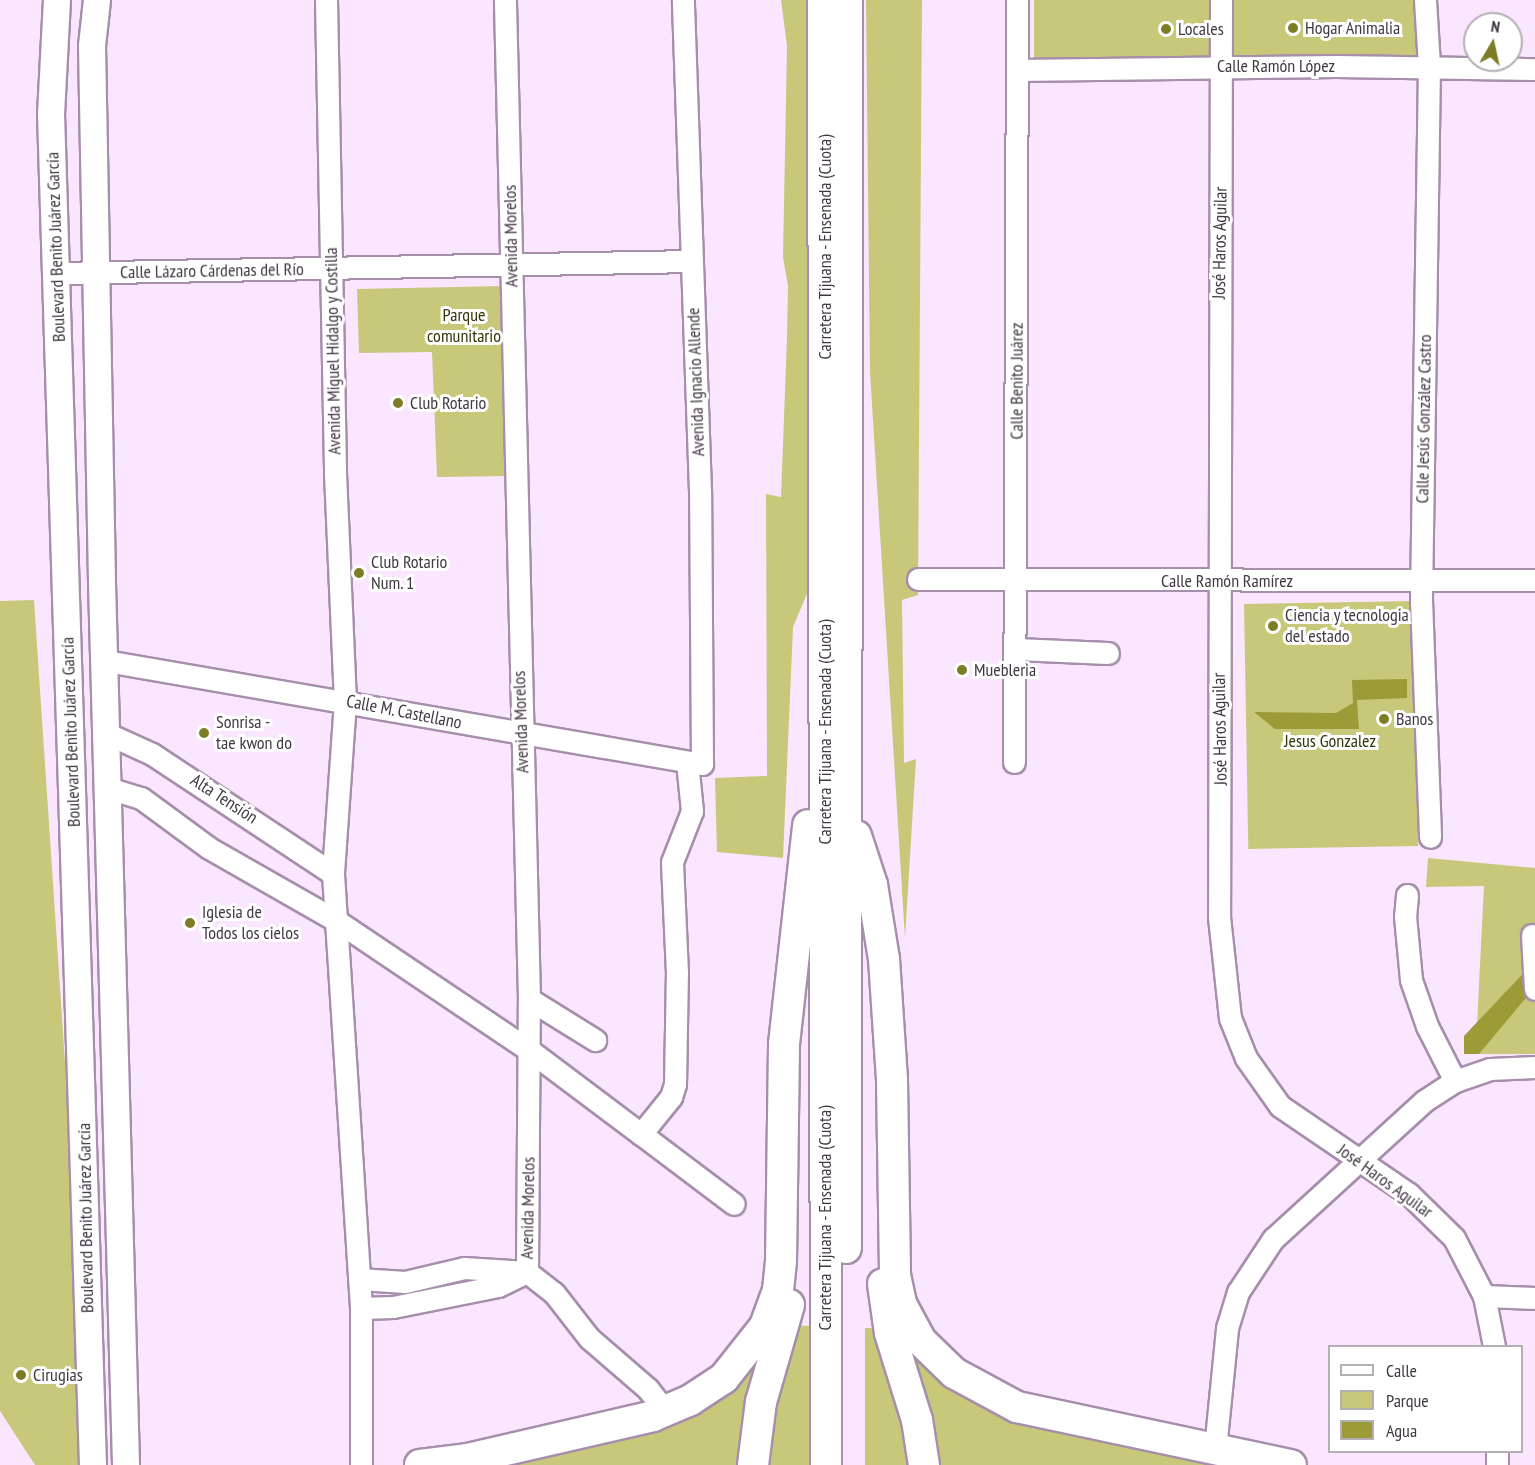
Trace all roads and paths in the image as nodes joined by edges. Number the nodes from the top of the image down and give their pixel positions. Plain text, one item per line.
1 (57, 0) edge
2 (97, 0) edge
3 (326, 0) edge
4 (505, 0) edge
5 (683, 0) edge
6 (823, 0) edge
7 (847, 0) edge
8 (1017, 0) edge
9 (1221, 0) edge
10 (1425, 0) edge
11 (1222, 66) junction
12 (1429, 66) junction
13 (1535, 69) edge
14 (1017, 70) junction
15 (692, 261) junction
16 (511, 265) junction
17 (332, 268) junction
18 (56, 273) junction
19 (98, 273) junction
20 (918, 579) dead end
21 (1017, 579) junction
22 (1421, 580) junction
23 (1535, 580) edge
24 (1220, 581) junction
25 (1016, 649) junction
26 (1108, 653) dead end
27 (106, 661) junction
28 (345, 701) junction
29 (108, 734) junction
30 (521, 734) junction
31 (823, 761) junction
32 (1014, 762) dead end
33 (695, 763) junction
34 (108, 788) junction
35 (847, 813) junction
36 (1430, 837) dead end
37 (333, 874) junction
38 (76, 893) junction
39 (1407, 895) dead end
40 (337, 921) junction
41 (880, 922) junction
42 (1532, 935) dead end
43 (112, 953) junction
44 (792, 969) junction
45 (1535, 989) edge
46 (529, 999) junction
47 (595, 1040) dead end
48 (529, 1050) junction
49 (1535, 1067) edge
50 (1455, 1081) junction
51 (641, 1134) junction
52 (1360, 1162) junction
53 (734, 1204) dead end
54 (527, 1272) junction
55 (359, 1279) junction
56 (1484, 1296) junction
57 (1535, 1298) edge
58 (361, 1308) junction
59 (1494, 1345) edge
60 (664, 1411) junction
61 (1215, 1449) junction
62 (93, 1465) edge
63 (126, 1465) edge
64 (361, 1465) edge
65 (420, 1465) edge
66 (753, 1465) edge
67 (826, 1465) edge
68 (846, 1465) edge
69 (924, 1465) edge
70 (1291, 1465) edge

1 - 18 main road, Boulevard Benito Juárez García
2 - 19 main road, Boulevard Benito Juárez García
3 - 17 street, Avenida Miguel Hidalgo y Costilla
4 - 16 street, Avenida Morelos
5 - 15 street, Avenida Ignacio Allende
6 - 31 highway, Carretera Tijuana - Ensenada (Cuota)
7 - 35 highway, Carretera Tijuana - Ensenada (Cuota)
8 - 14 street, Calle Benito Juárez
9 - 11 street, José Haros Aguilar
10 - 12 street, Calle Jesús González Castro
11 - 12 street, Calle Ramón López
11 - 14 street, Calle Ramón López
11 - 24 street, José Haros Aguilar
12 - 13 street, Calle Ramón López
12 - 22 street, Calle Jesús González Castro
14 - 21 street, Calle Benito Juárez
15 - 16 street, Calle Lázaro Cárdenas del Río
15 - 33 street, Avenida Ignacio Allende
16 - 17 street, Calle Lázaro Cárdenas del Río
16 - 30 street, Avenida Morelos
17 - 19 street, Calle Lázaro Cárdenas del Río
17 - 28 street, Avenida Miguel Hidalgo y Costilla
18 - 19 street, Calle Lázaro Cárdenas del Río
18 - 38 main road, Boulevard Benito Juárez García
19 - 27 main road, Boulevard Benito Juárez García
20 - 21 street, Calle Ramón Ramírez
21 - 24 street, Calle Ramón Ramírez
21 - 25 street, Calle Benito Juárez
22 - 23 street, Calle Ramón Ramírez
22 - 24 street, Calle Ramón Ramírez
22 - 36 street, Calle Jesús González Castro
24 - 52 street, José Haros Aguilar
25 - 26 street
25 - 32 street, Calle Benito Juárez
27 - 28 street, Calle M. Castellano
27 - 29 main road, Boulevard Benito Juárez García
28 - 30 street, Calle M. Castellano
28 - 37 street, Avenida Miguel Hidalgo y Costilla
29 - 34 main road, Boulevard Benito Juárez García
29 - 37 street, Alta Tensión
30 - 33 street, Calle M. Castellano
30 - 46 street, Avenida Morelos
31 - 44 highway
31 - 67 highway, Carretera Tijuana - Ensenada (Cuota)
33 - 51 street, Avenida Ignacio Allende
34 - 40 street
34 - 43 main road, Boulevard Benito Juárez García
35 - 41 highway
35 - 68 highway, Carretera Tijuana - Ensenada (Cuota)
37 - 40 street, Avenida Miguel Hidalgo y Costilla
38 - 43 main road
38 - 62 main road, Boulevard Benito Juárez García
39 - 50 street
40 - 48 street
40 - 55 street, Avenida Miguel Hidalgo y Costilla
41 - 61 highway
41 - 69 highway
42 - 45 street
43 - 63 main road, Boulevard Benito Juárez García
44 - 60 highway
44 - 66 highway
46 - 47 street
46 - 48 street, Avenida Morelos
48 - 51 street
48 - 54 street, Avenida Morelos
49 - 50 street
50 - 52 street
51 - 53 street
52 - 56 street, José Haros Aguilar
52 - 61 street
54 - 55 street
54 - 58 street, Avenida Morelos
54 - 60 street
55 - 58 street, Avenida Miguel Hidalgo y Costilla
56 - 57 street
56 - 59 street, José Haros Aguilar
58 - 64 street, Avenida Miguel Hidalgo y Costilla
60 - 65 highway
61 - 70 highway

